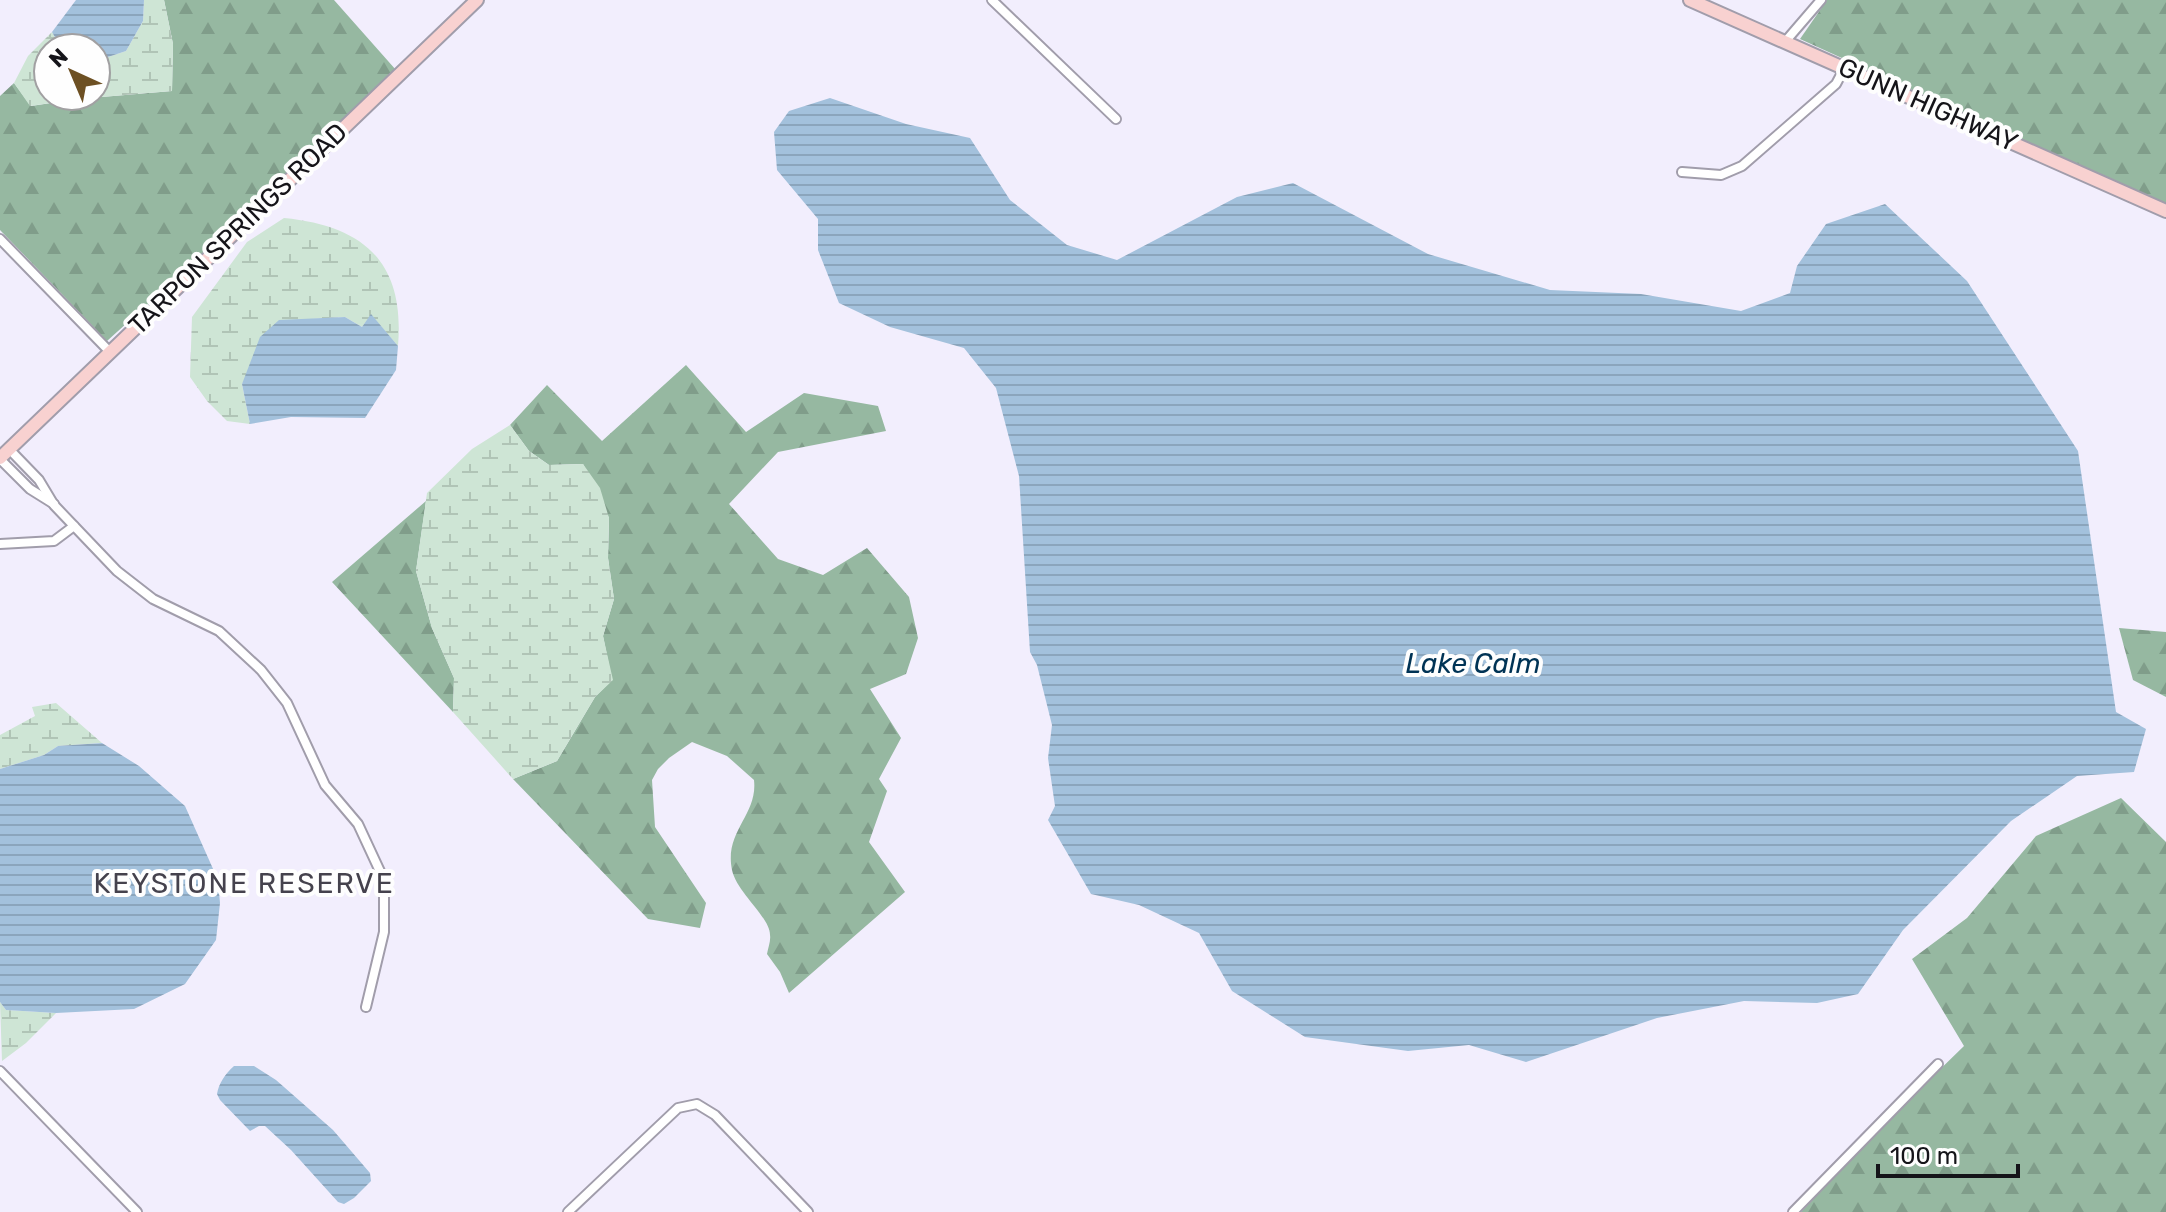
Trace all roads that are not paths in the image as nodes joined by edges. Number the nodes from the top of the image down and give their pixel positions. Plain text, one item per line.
1 (477, 0) edge
2 (992, 0) edge
3 (1690, 0) edge
4 (1821, 0) edge
5 (1784, 43) junction
6 (1845, 67) junction
7 (1116, 119) dead end
8 (1682, 172) dead end
9 (2166, 211) edge
10 (0, 239) edge
11 (110, 352) junction
12 (3, 455) edge
13 (39, 480) junction
14 (30, 489) junction
15 (54, 505) junction
16 (74, 526) junction
17 (0, 544) edge
18 (366, 1007) dead end
19 (1938, 1064) dead end
20 (0, 1071) edge
21 (137, 1212) edge
22 (568, 1212) edge
23 (808, 1212) edge
24 (1793, 1212) edge

1 - 11 main road, TARPON SPRINGS ROAD
2 - 7 street
3 - 5 main road, GUNN HIGHWAY
4 - 5 street
5 - 6 main road, GUNN HIGHWAY
6 - 8 street
6 - 9 main road, GUNN HIGHWAY
10 - 11 street
11 - 12 main road, TARPON SPRINGS ROAD
12 - 13 street
12 - 14 street
13 - 14 street
13 - 15 street
14 - 15 street
15 - 16 street
16 - 17 street
16 - 18 street
19 - 24 street
20 - 21 street
22 - 23 street

